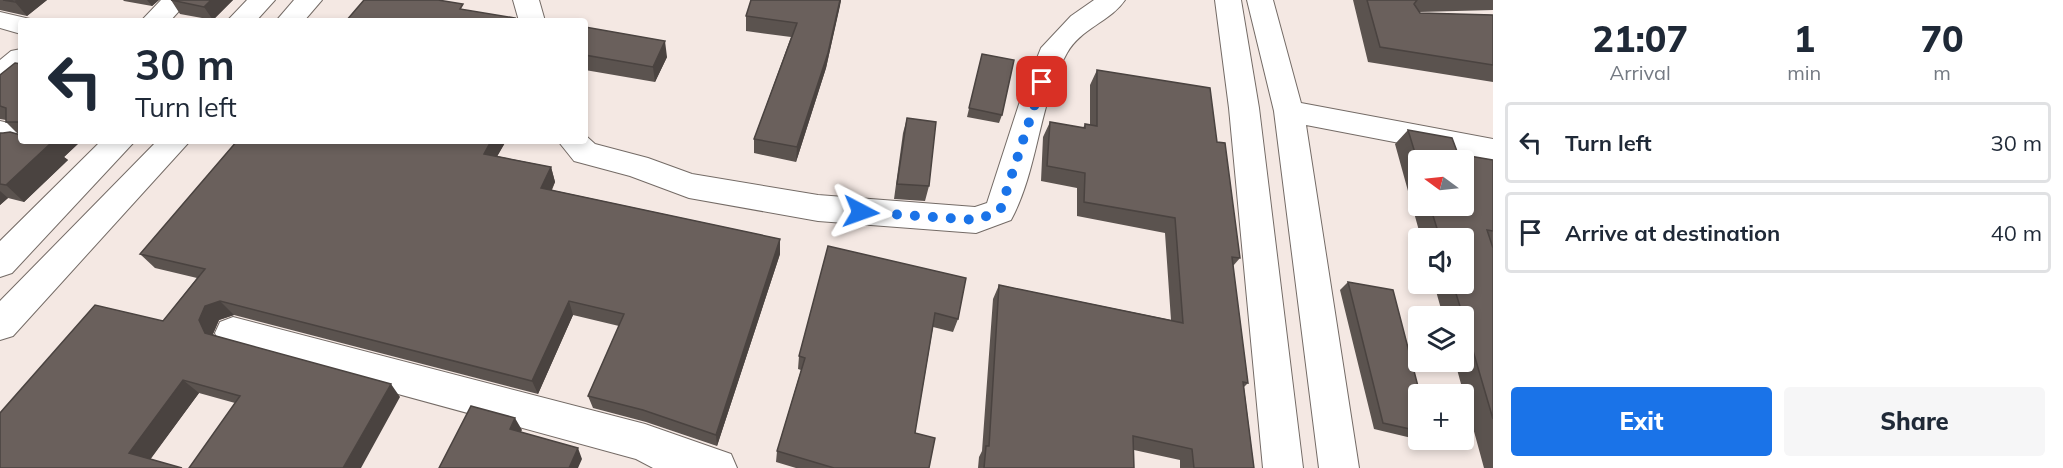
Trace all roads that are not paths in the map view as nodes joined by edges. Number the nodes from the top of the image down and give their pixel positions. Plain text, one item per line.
1 (176, 0) edge
2 (262, 0) edge
3 (309, 0) edge
4 (526, 0) edge
5 (1112, 0) edge
6 (1228, 0) edge
7 (1260, 0) edge
8 (157, 18) edge
9 (243, 18) edge
10 (292, 18) edge
11 (531, 18) edge
12 (0, 20) edge
13 (18, 24) edge
14 (18, 60) edge
15 (0, 75) edge
16 (1289, 111) junction
17 (0, 132) edge
18 (18, 136) edge
19 (117, 144) edge
20 (172, 144) edge
21 (576, 144) edge
22 (1493, 150) edge
23 (1, 261) edge
24 (0, 325) edge
25 (233, 333) dead end
26 (674, 461) edge
27 (717, 468) edge
28 (1283, 468) edge
29 (1339, 468) edge

1 - 8 street
2 - 9 street
3 - 10 street
4 - 11 street
5 - 21 street
6 - 28 street
7 - 16 street
12 - 13 street
14 - 15 street
16 - 22 street
16 - 29 street
17 - 18 street
19 - 23 street
20 - 24 street
25 - 26 street
26 - 27 street

